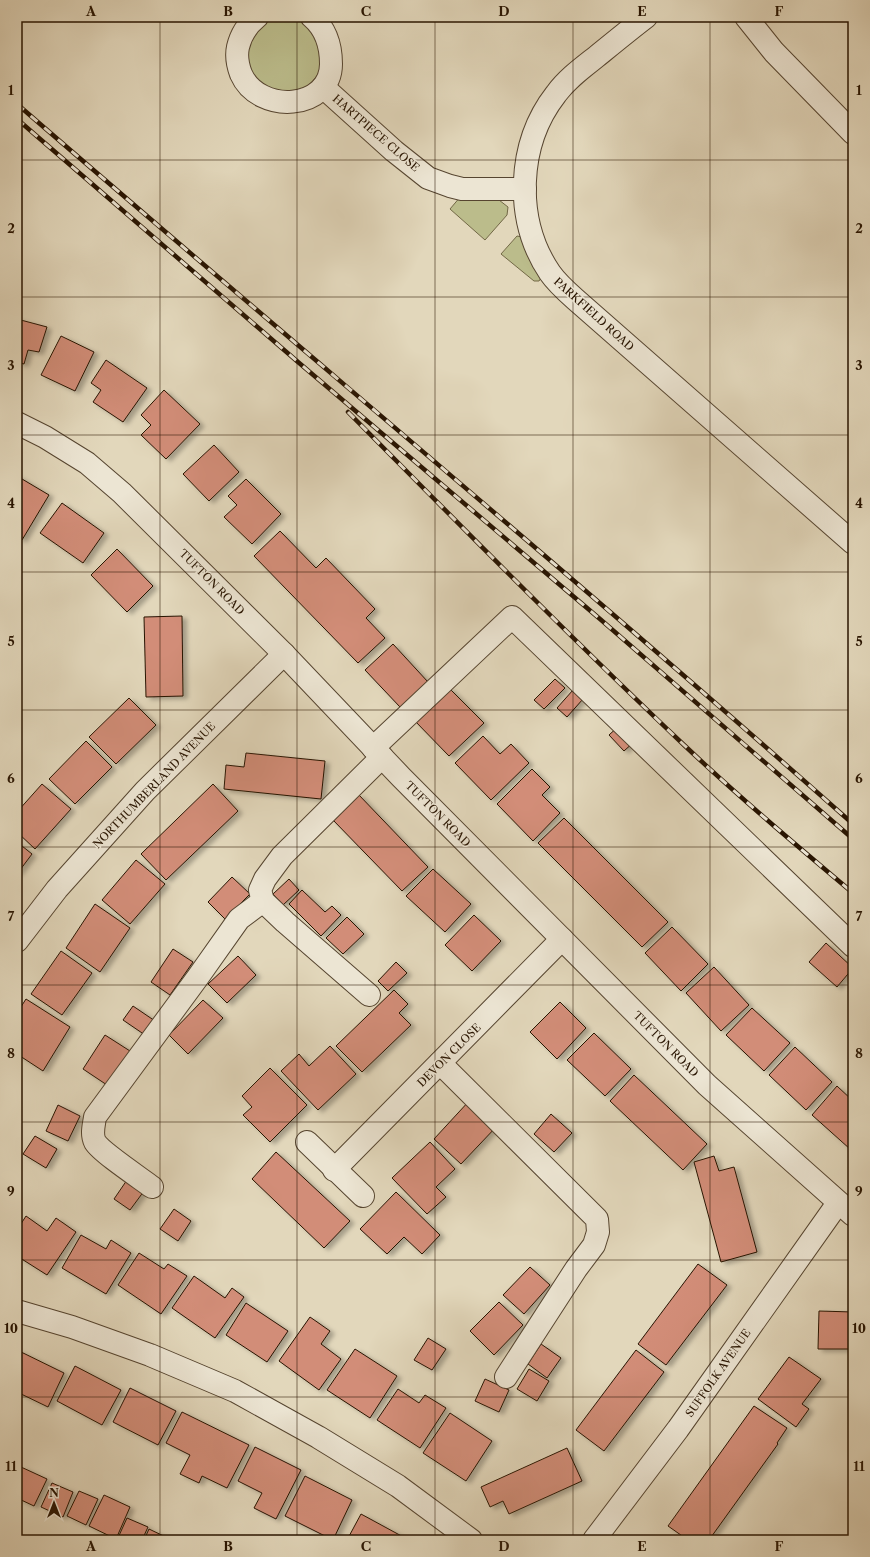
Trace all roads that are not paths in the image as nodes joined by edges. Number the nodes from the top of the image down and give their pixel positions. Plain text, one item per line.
1 (257, 17) edge
2 (312, 17) edge
3 (646, 17) edge
4 (746, 17) edge
5 (323, 87) junction
6 (853, 133) edge
7 (525, 189) junction
8 (17, 423) edge
9 (853, 543) edge
10 (284, 654) junction
11 (377, 753) junction
12 (263, 901) junction
13 (562, 939) junction
14 (17, 941) edge
15 (853, 946) edge
16 (369, 995) dead end
17 (440, 1064) junction
18 (306, 1142) dead end
19 (334, 1170) junction
20 (152, 1187) dead end
21 (363, 1196) dead end
22 (846, 1209) edge
23 (17, 1311) edge
24 (506, 1377) dead end
25 (471, 1540) edge
26 (594, 1540) edge

1 - 5 street, HARTPIECE CLOSE
2 - 5 street, HARTPIECE CLOSE
3 - 7 street, PARKFIELD ROAD
4 - 6 street
5 - 7 street, HARTPIECE CLOSE
7 - 9 street, PARKFIELD ROAD
8 - 10 street, TUFTON ROAD
10 - 11 street, TUFTON ROAD
10 - 14 street, NORTHUMBERLAND AVENUE
11 - 12 street
11 - 13 street, TUFTON ROAD
11 - 15 street
12 - 16 street
12 - 20 street
13 - 17 street, DEVON CLOSE
13 - 22 street, TUFTON ROAD
17 - 19 street, DEVON CLOSE
17 - 24 street
18 - 19 street
19 - 21 street
22 - 26 street, SUFFOLK AVENUE
23 - 25 street

